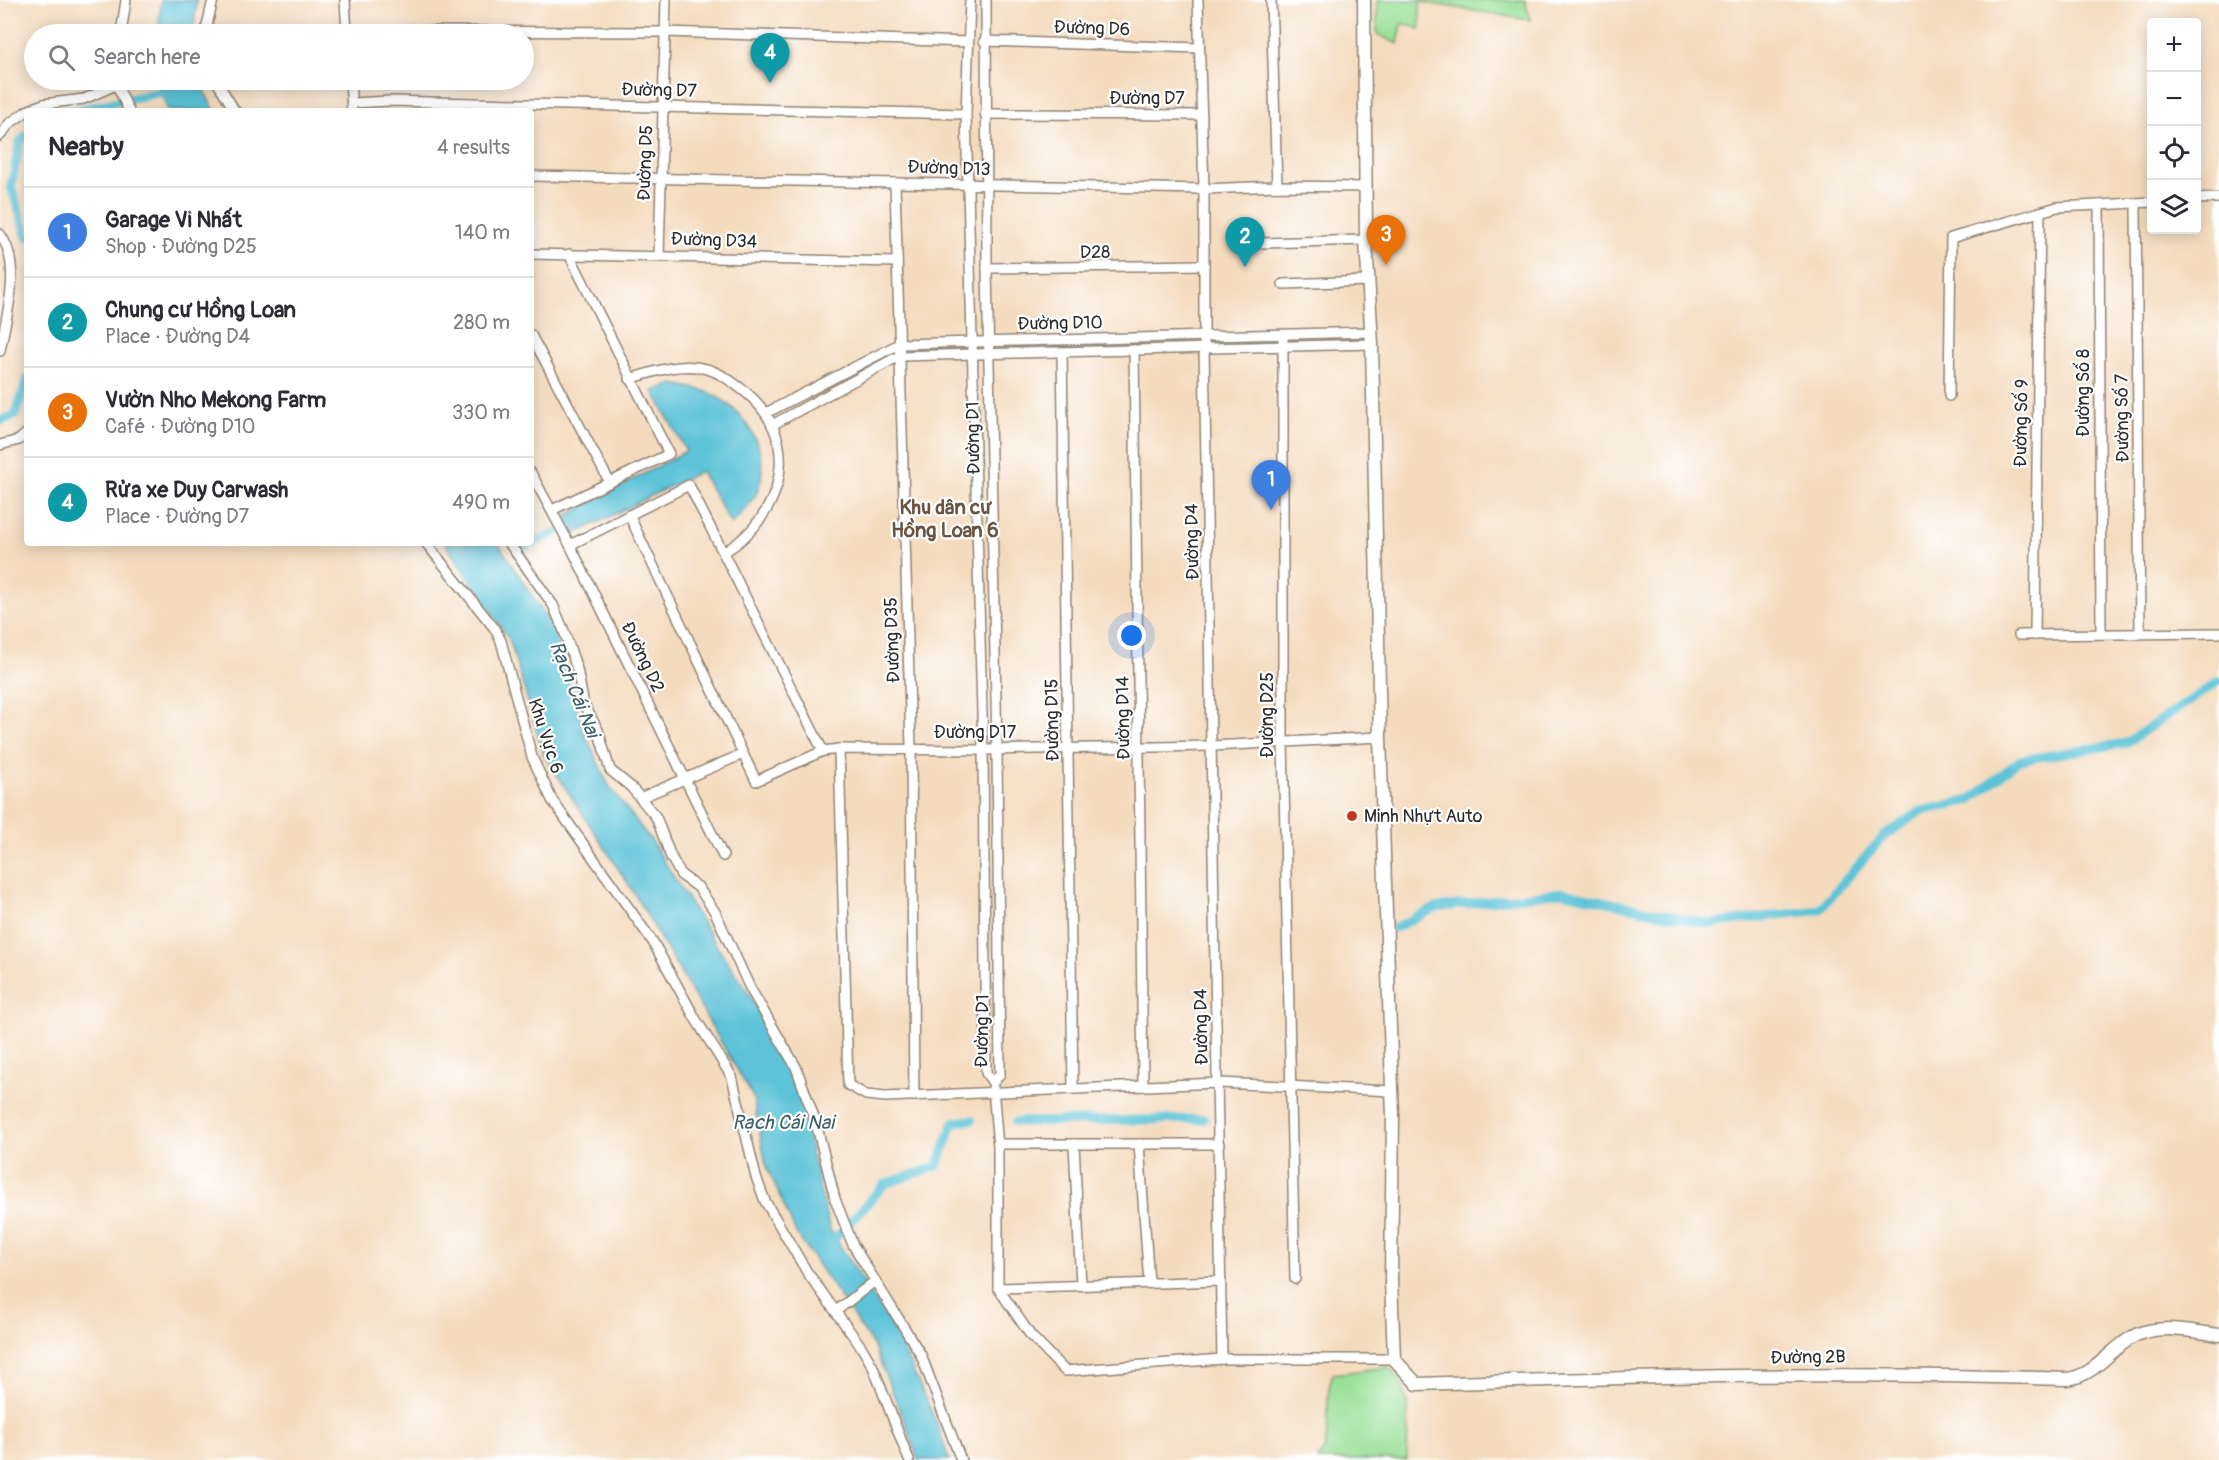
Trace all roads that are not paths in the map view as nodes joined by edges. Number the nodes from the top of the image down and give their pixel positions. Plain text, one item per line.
1 (126, 0) edge
2 (213, 0) edge
3 (345, 0) edge
4 (666, 0) edge
5 (970, 0) edge
6 (986, 0) edge
7 (1198, 0) edge
8 (1271, 0) edge
9 (1364, 0) edge
10 (122, 24) edge
11 (207, 24) edge
12 (346, 24) edge
13 (534, 32) edge
14 (666, 32) junction
15 (984, 41) junction
16 (968, 42) junction
17 (1199, 48) junction
18 (107, 90) edge
19 (119, 90) edge
20 (222, 90) edge
21 (351, 90) edge
22 (663, 106) junction
23 (352, 107) edge
24 (34, 108) edge
25 (128, 108) edge
26 (233, 108) edge
27 (24, 113) edge
28 (966, 114) junction
29 (985, 114) junction
30 (1202, 115) junction
31 (0, 136) edge
32 (534, 176) edge
33 (661, 179) junction
34 (895, 183) junction
35 (968, 184) junction
36 (986, 186) junction
37 (1277, 186) junction
38 (1366, 187) junction
39 (1204, 189) junction
40 (2219, 198) edge
41 (2201, 199) edge
42 (2147, 202) edge
43 (2136, 203) junction
44 (2099, 205) junction
45 (2040, 212) junction
46 (0, 234) edge
47 (1366, 240) junction
48 (1262, 243) dead end
49 (534, 254) edge
50 (569, 254) junction
51 (659, 255) junction
52 (897, 262) junction
53 (1204, 265) junction
54 (987, 268) junction
55 (1368, 281) junction
56 (1283, 284) dead end
57 (1283, 335) junction
58 (1372, 338) junction
59 (534, 341) edge
60 (988, 341) junction
61 (972, 342) junction
62 (1204, 342) junction
63 (899, 344) junction
64 (1283, 346) junction
65 (1134, 350) junction
66 (0, 351) edge
67 (1062, 352) junction
68 (972, 353) junction
69 (988, 353) junction
70 (899, 356) junction
71 (630, 379) junction
72 (1949, 396) dead end
73 (766, 413) junction
74 (772, 425) junction
75 (24, 437) edge
76 (0, 445) edge
77 (534, 478) edge
78 (609, 481) junction
79 (552, 510) junction
80 (629, 515) junction
81 (570, 545) junction
82 (428, 546) edge
83 (511, 546) edge
84 (723, 554) junction
85 (2219, 633) edge
86 (2101, 634) junction
87 (2140, 634) junction
88 (2019, 635) dead end
89 (2035, 635) junction
90 (1380, 737) junction
91 (1283, 741) junction
92 (1212, 746) junction
93 (1069, 747) junction
94 (1140, 747) junction
95 (911, 748) junction
96 (839, 749) junction
97 (997, 749) junction
98 (983, 750) junction
99 (823, 751) junction
100 (742, 754) junction
101 (684, 778) junction
102 (640, 798) junction
103 (723, 856) dead end
104 (1218, 1083) junction
105 (1292, 1084) junction
106 (1143, 1086) junction
107 (993, 1088) junction
108 (1073, 1088) junction
109 (1392, 1091) junction
110 (914, 1096) junction
111 (998, 1144) junction
112 (1074, 1144) junction
113 (1139, 1144) junction
114 (1219, 1144) junction
115 (1295, 1279) dead end
116 (1221, 1281) junction
117 (1149, 1283) junction
118 (872, 1284) junction
119 (1081, 1285) junction
120 (998, 1288) junction
121 (839, 1309) junction
122 (2219, 1335) edge
123 (1222, 1359) junction
124 (1394, 1359) junction
125 (909, 1460) edge
126 (961, 1460) edge

1 - 10 street
2 - 11 street
3 - 12 street
4 - 14 street, Đường D5
5 - 16 street, Đường D1
6 - 15 street, Đường D1
7 - 17 street, Đường D4
8 - 37 street
9 - 38 street
13 - 14 street
14 - 16 street
14 - 22 street, Đường D5
15 - 17 street, Đường D6
15 - 29 street, Đường D1
16 - 28 street, Đường D1
17 - 30 street, Đường D4
18 - 24 street
19 - 25 street
20 - 26 street
21 - 23 street
22 - 23 street, Đường D7
22 - 28 street, Đường D7
22 - 33 street, Đường D5
27 - 31 street
28 - 35 street, Đường D1
29 - 30 street, Đường D7
29 - 36 street, Đường D1
30 - 39 street, Đường D4
32 - 33 street, Đường D13
33 - 34 street, Đường D13
33 - 51 street, Đường D5
34 - 35 street, Đường D13
34 - 52 street, Đường D35
35 - 36 street, Đường D13
35 - 61 street, Đường D1
36 - 39 street, Đường D13
36 - 54 street, Đường D1
37 - 38 street, Đường D13
37 - 39 street, Đường D13
38 - 47 street
39 - 53 street, Đường D4
40 - 41 street
42 - 43 street
43 - 44 street
43 - 87 street, Đường Số 7
44 - 45 street
44 - 86 street, Đường Số 8
45 - 72 street
45 - 89 street, Đường Số 9
46 - 66 street
47 - 48 street
47 - 55 street
49 - 50 street, Đường D34
50 - 51 street, Đường D34
50 - 71 street
51 - 52 street, Đường D34
52 - 63 street, Đường D35
53 - 54 street, D28
53 - 62 street, Đường D4
54 - 60 street, Đường D1
55 - 56 street
55 - 58 street
57 - 58 street, Đường D10
57 - 62 street, Đường D10
57 - 64 street, Đường D25
58 - 64 street, Đường D10
58 - 90 street
59 - 78 street
60 - 61 street, Đường D10
60 - 62 street, Đường D10
60 - 69 street, Đường D1
61 - 63 street, Đường D10
61 - 68 street, Đường D1
62 - 64 street, Đường D10
62 - 65 street, Đường D10
62 - 92 street, Đường D4
63 - 70 street, Đường D35
63 - 73 street, Đường D10
64 - 91 street, Đường D25
65 - 67 street, Đường D10
65 - 94 street, Đường D14
67 - 69 street, Đường D10
67 - 93 street, Đường D15
68 - 69 street, Đường D10
68 - 70 street, Đường D10
68 - 98 street, Đường D1
69 - 97 street, Đường D1
70 - 74 street, Đường D10
70 - 95 street, Đường D35
71 - 73 street
71 - 78 street
73 - 74 street
74 - 84 street
75 - 76 street
77 - 79 street, Đường D2
78 - 79 street
79 - 81 street, Đường D2
80 - 81 street
80 - 84 street
80 - 100 street
81 - 101 street, Đường D2
82 - 121 street, Khu Vực 6
83 - 102 street
84 - 99 street
85 - 87 street
86 - 87 street
86 - 89 street
88 - 89 street
90 - 91 street, Đường D17
90 - 109 street
91 - 92 street, Đường D17
91 - 105 street, Đường D25
92 - 94 street, Đường D17
92 - 104 street, Đường D4
93 - 94 street, Đường D17
93 - 97 street, Đường D17
93 - 108 street, Đường D15
94 - 106 street, Đường D14
95 - 96 street, Đường D17
95 - 98 street, Đường D17
95 - 110 street, Đường D35
96 - 99 street, Đường D17
96 - 110 street
97 - 98 street, Đường D17
97 - 107 street, Đường D1
98 - 107 street, Đường D1
99 - 100 street, Đường D17
100 - 101 street
101 - 102 street
101 - 103 street, Đường D2
102 - 118 street
104 - 105 street
104 - 106 street
104 - 114 street, Đường D4
105 - 109 street
105 - 115 street, Đường D25
106 - 108 street
107 - 108 street
107 - 110 street
107 - 111 street
109 - 124 street
111 - 112 street
111 - 120 street
112 - 113 street
112 - 119 street
113 - 114 street
113 - 117 street
114 - 116 street, Đường D4
116 - 117 street
116 - 123 street, Đường D4
117 - 119 street
118 - 121 street
118 - 126 street
119 - 120 street
120 - 123 street
121 - 125 street, Khu Vực 6
122 - 124 street, Đường 2B
123 - 124 street

